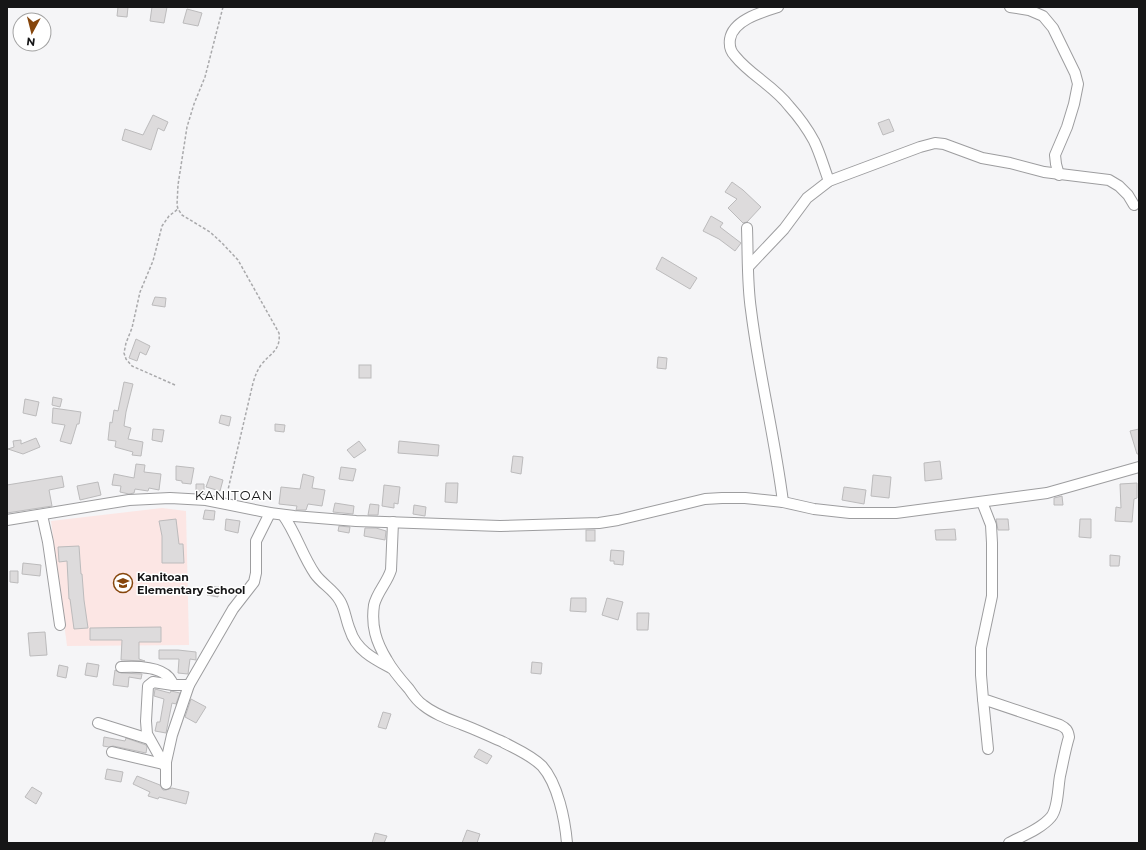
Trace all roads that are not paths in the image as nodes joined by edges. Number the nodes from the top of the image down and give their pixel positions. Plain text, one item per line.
1 (778, 7) edge
2 (1010, 7) edge
3 (1059, 175) junction
4 (829, 181) junction
5 (1134, 205) dead end
6 (747, 228) dead end
7 (748, 267) junction
8 (1139, 467) edge
9 (783, 502) junction
10 (982, 502) junction
11 (270, 513) junction
12 (42, 515) junction
13 (283, 515) junction
14 (7, 520) edge
15 (393, 522) junction
16 (60, 625) dead end
17 (121, 667) dead end
18 (391, 668) junction
19 (173, 685) junction
20 (189, 685) junction
21 (983, 699) junction
22 (98, 723) dead end
23 (149, 739) junction
24 (988, 749) dead end
25 (112, 752) dead end
26 (165, 766) junction
27 (166, 784) dead end
28 (568, 843) edge
29 (1009, 843) edge

1 - 4 street
2 - 3 street
3 - 4 street
3 - 5 street
4 - 7 street
6 - 7 street
7 - 9 street
8 - 10 street
9 - 10 street
9 - 15 street
10 - 21 street
11 - 12 street
11 - 13 street
11 - 20 street
12 - 14 street
12 - 16 street
13 - 15 street
13 - 18 street
15 - 18 street
17 - 19 street
18 - 28 street
19 - 20 street
19 - 23 street
20 - 26 street
21 - 24 street
21 - 29 street
22 - 23 street
23 - 26 street
25 - 26 street
26 - 27 street

